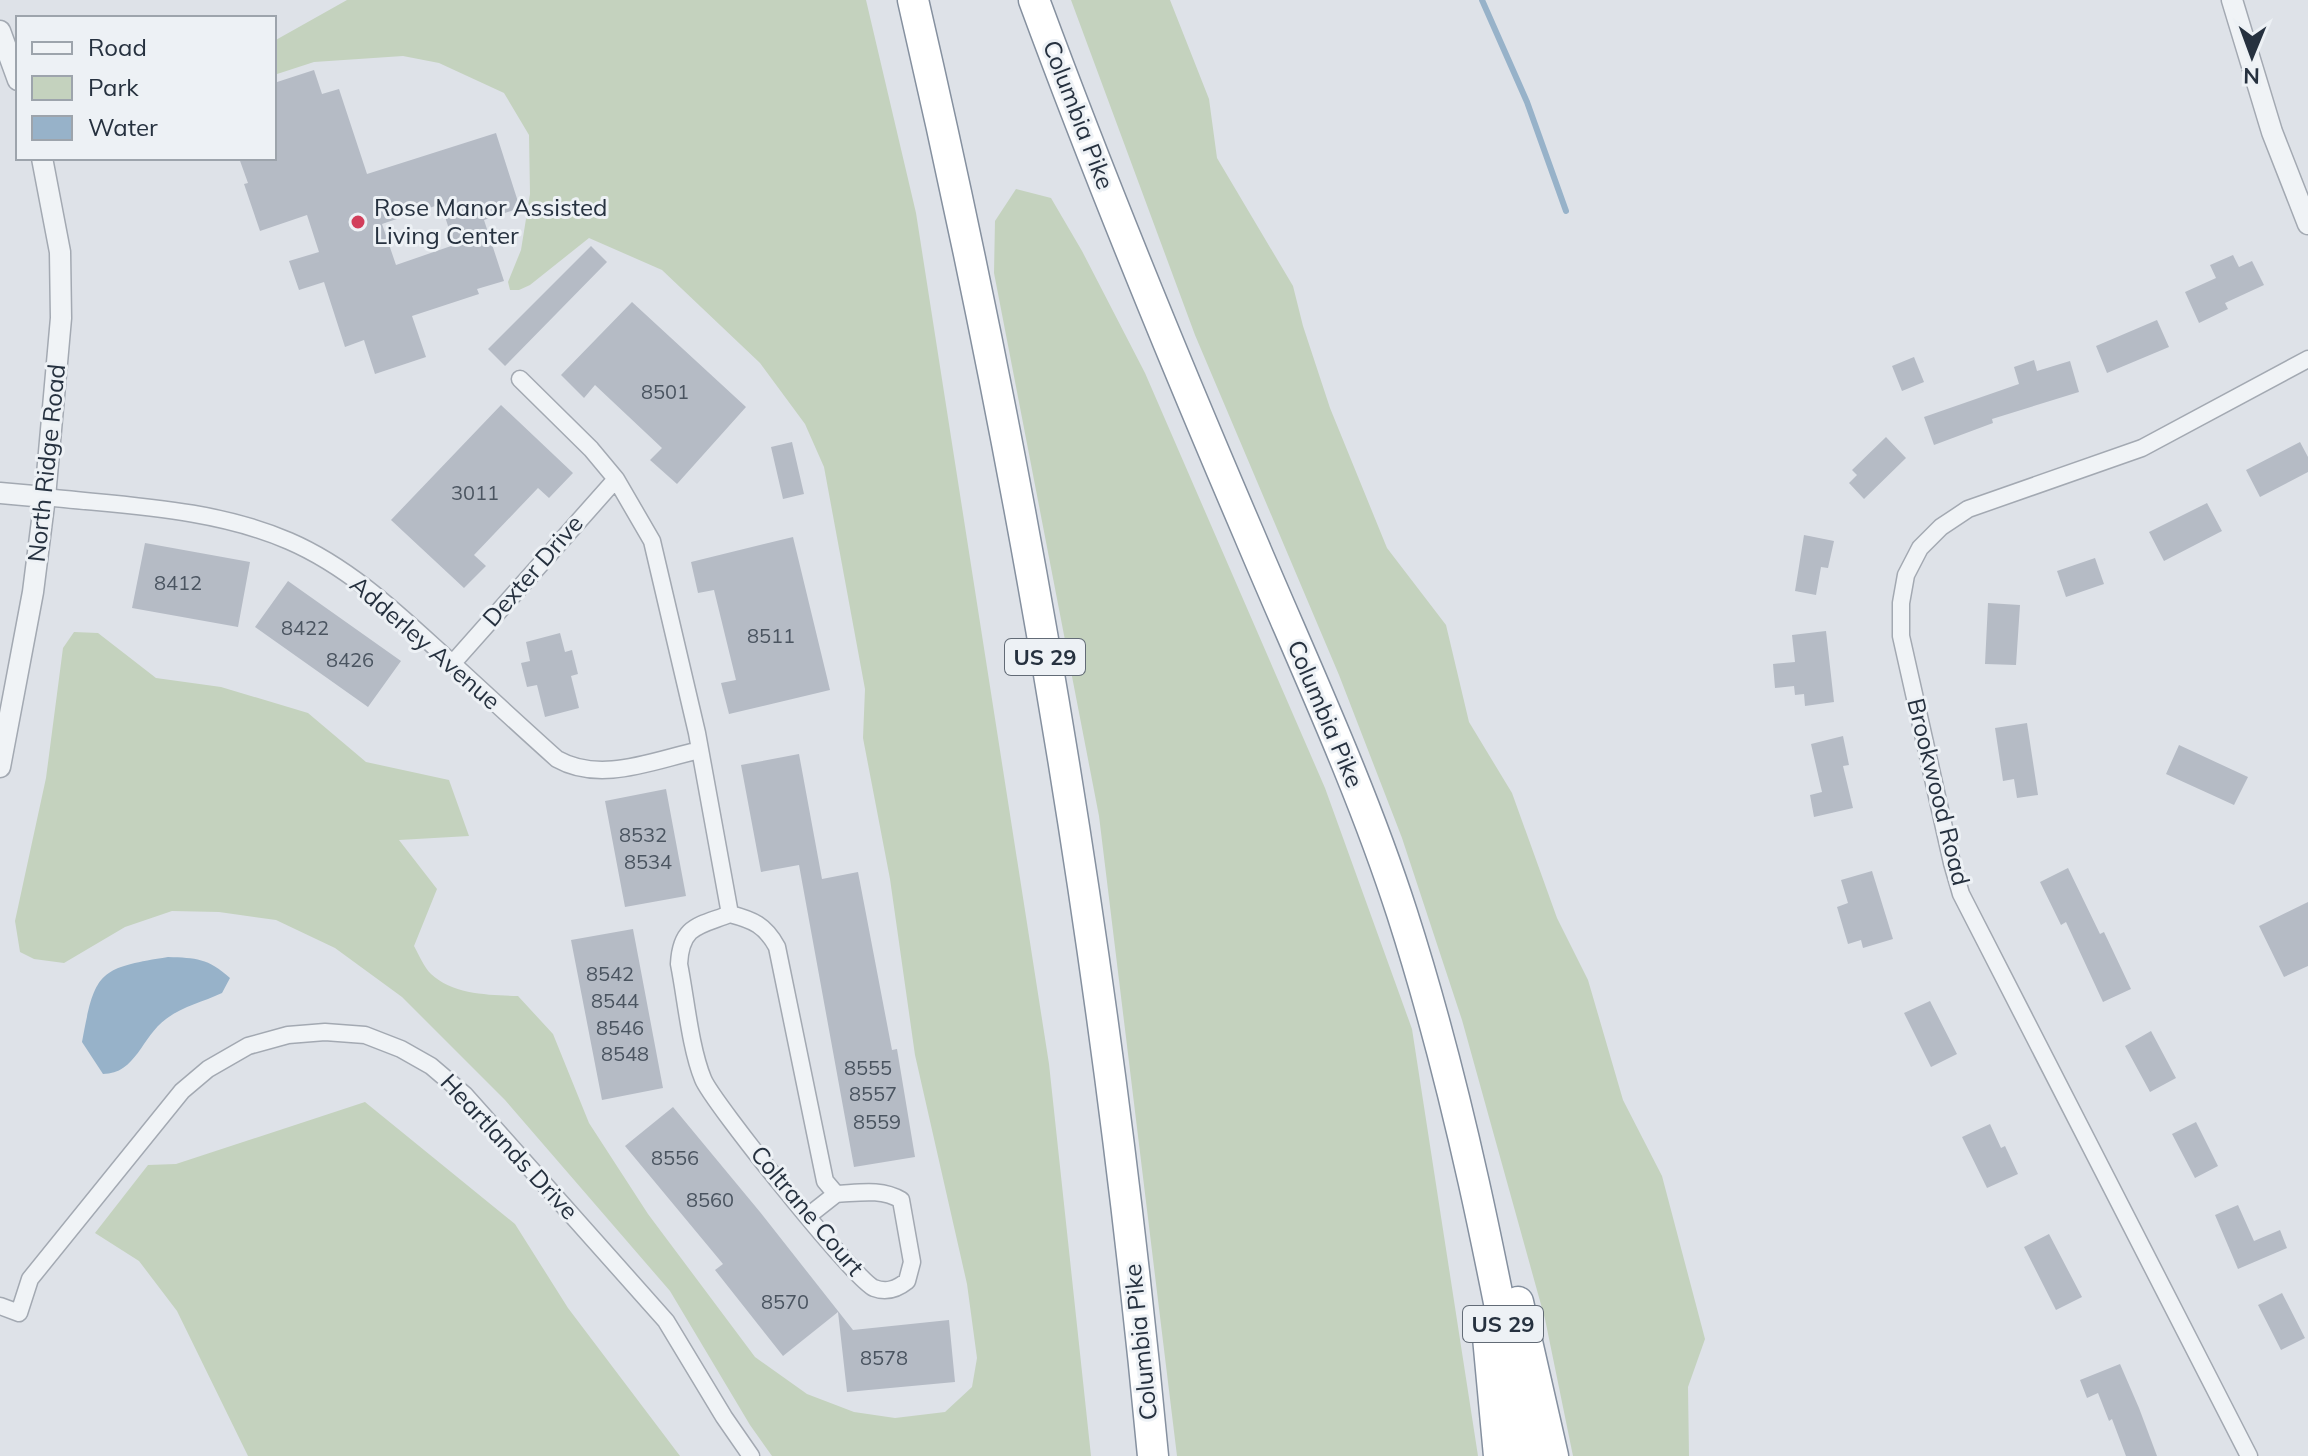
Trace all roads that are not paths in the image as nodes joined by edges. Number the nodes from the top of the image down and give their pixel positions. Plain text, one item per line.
1 (913, 0) edge
2 (1034, 0) edge
3 (2232, 0) edge
4 (0, 31) edge
5 (16, 75) edge
6 (42, 160) edge
7 (2308, 224) edge
8 (2308, 359) edge
9 (520, 379) dead end
10 (616, 479) junction
11 (0, 493) edge
12 (45, 497) junction
13 (452, 664) junction
14 (700, 750) junction
15 (0, 767) edge
16 (730, 914) junction
17 (1445, 1057) junction
18 (1476, 1191) junction
19 (836, 1194) junction
20 (808, 1216) junction
21 (0, 1306) edge
22 (751, 1456) edge
23 (1153, 1456) edge
24 (1499, 1456) edge
25 (1529, 1456) edge
26 (1553, 1456) edge
27 (2249, 1456) edge

1 - 23 highway, Columbia Pike / US 29
2 - 17 highway, Columbia Pike / US 29
3 - 7 street
4 - 5 street
6 - 12 street, North Ridge Road
8 - 27 street, Brookwood Road
9 - 10 street
10 - 13 street, Dexter Drive
10 - 14 street
11 - 12 street
12 - 13 street, Adderley Avenue
12 - 15 street, North Ridge Road
13 - 14 street, Adderley Avenue
14 - 16 street
16 - 19 street, Coltrane Court
16 - 20 street, Coltrane Court
17 - 18 highway, Columbia Pike / US 29
17 - 26 highway
18 - 24 highway
18 - 25 highway, Columbia Pike / US 29
19 - 20 street
19 - 20 street, Coltrane Court
21 - 22 street, Heartlands Drive

